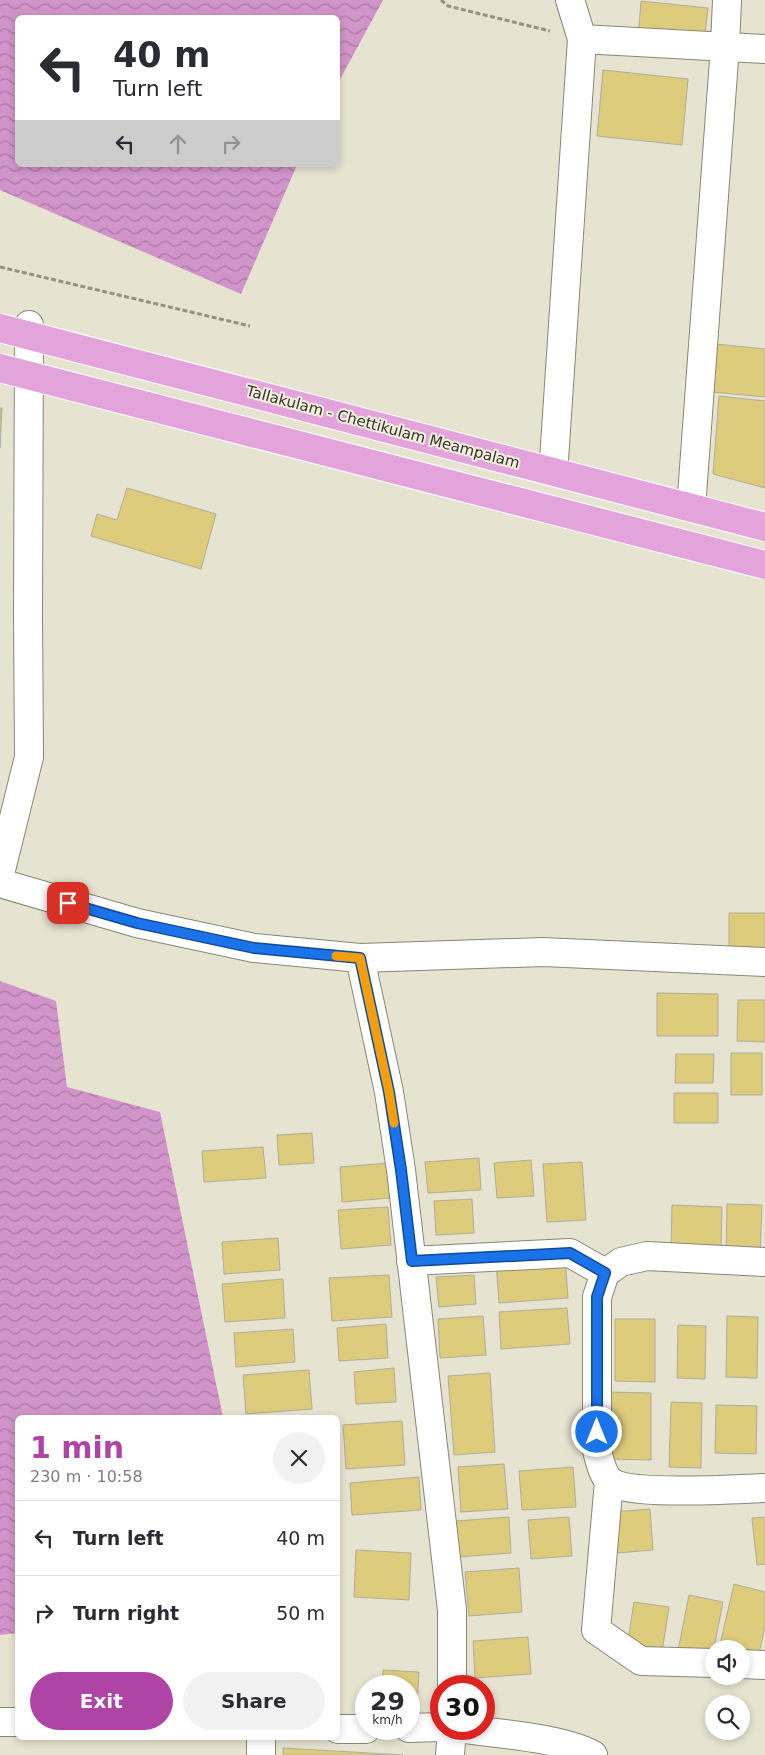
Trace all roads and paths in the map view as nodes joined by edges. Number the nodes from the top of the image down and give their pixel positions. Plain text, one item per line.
1 (441, 0) edge
2 (570, 0) edge
3 (727, 0) edge
4 (582, 39) junction
5 (725, 46) junction
6 (765, 49) edge
7 (0, 267) edge
8 (29, 325) dead end
9 (250, 326) dead end
10 (0, 328) edge
11 (0, 368) edge
12 (554, 460) dead end
13 (692, 496) dead end
14 (765, 527) edge
15 (765, 565) edge
16 (0, 874) edge
17 (0, 883) edge
18 (360, 958) junction
19 (765, 962) edge
20 (412, 1261) junction
21 (765, 1262) edge
22 (605, 1273) junction
23 (609, 1481) junction
24 (765, 1488) edge
25 (705, 1663) edge
26 (750, 1664) edge
27 (765, 1665) edge
28 (452, 1675) edge
29 (0, 1722) edge
30 (15, 1722) edge
31 (355, 1728) edge
32 (340, 1729) edge
33 (495, 1734) edge
34 (261, 1740) edge
35 (451, 1740) edge
36 (261, 1755) edge
37 (450, 1755) edge
38 (594, 1755) edge

1 - 4 path
2 - 4 street
3 - 5 street
4 - 5 street
4 - 12 street
5 - 6 street
5 - 13 street
7 - 9 path
8 - 16 street
10 - 14 highway, Tallakulam - Chettikulam Meampalam, bridge
11 - 15 highway, bridge
17 - 18 street
18 - 19 street
18 - 20 street
20 - 22 street
20 - 28 street
21 - 22 street
22 - 23 street
23 - 24 street
23 - 25 street
26 - 27 street
29 - 30 street
31 - 32 street
33 - 38 street
34 - 36 street
35 - 37 street

